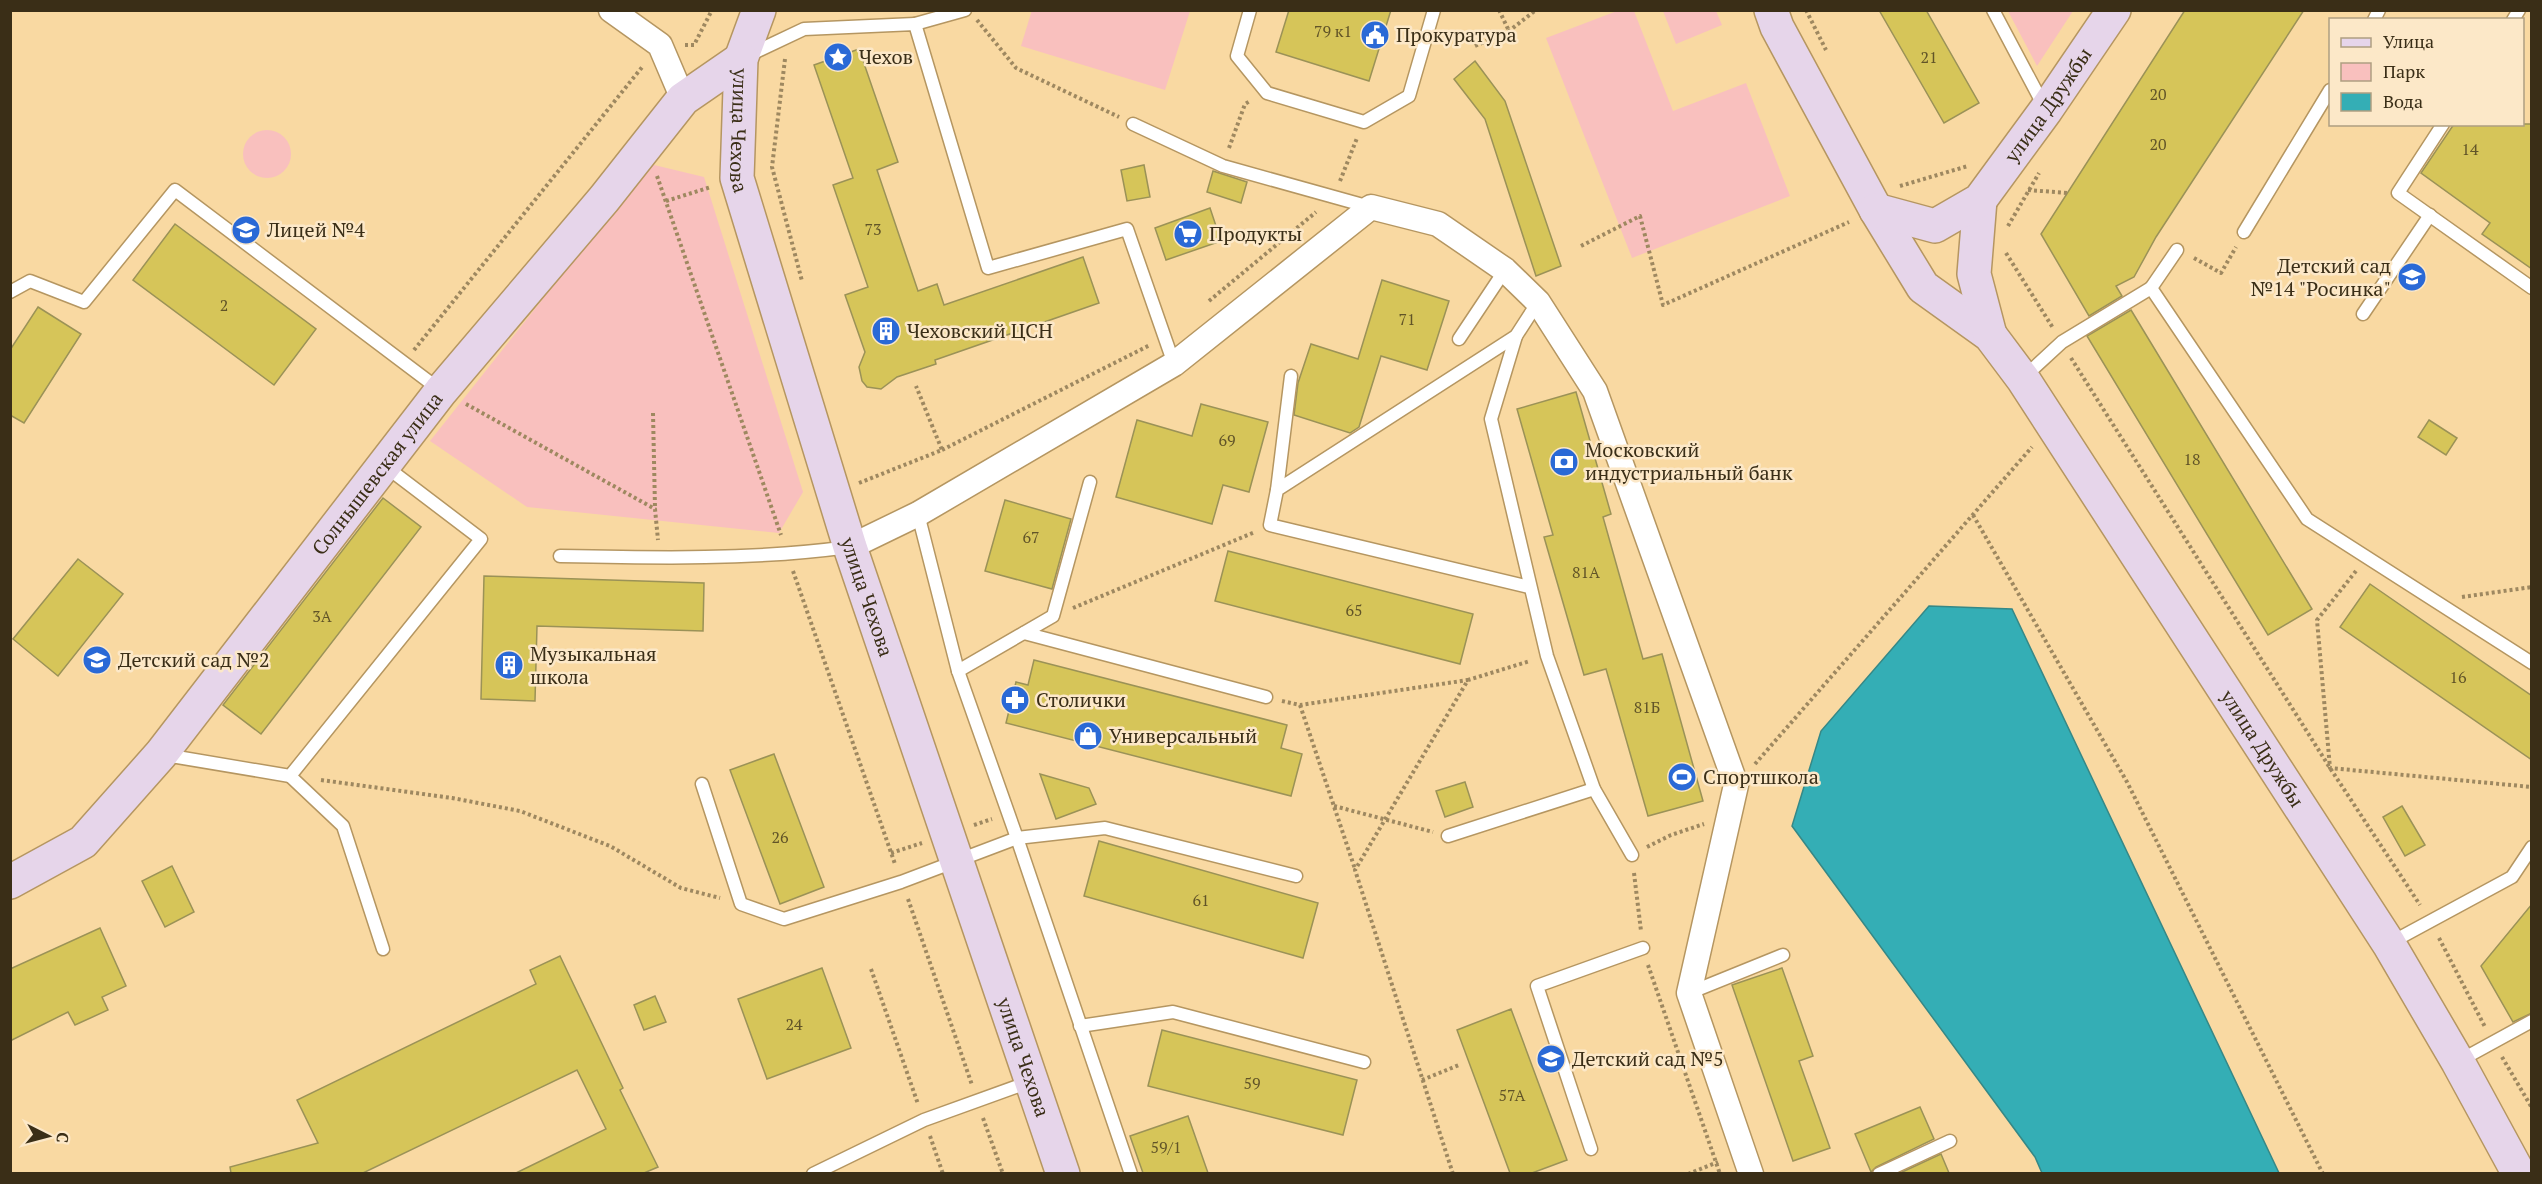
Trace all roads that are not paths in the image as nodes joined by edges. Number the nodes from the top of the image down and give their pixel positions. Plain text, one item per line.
1 (611, 10) edge
2 (759, 10) edge
3 (965, 10) edge
4 (1250, 10) edge
5 (1434, 10) edge
6 (1771, 10) edge
7 (1993, 10) edge
8 (2114, 10) edge
9 (915, 24) junction
10 (741, 59) junction
11 (2329, 93) edge
12 (683, 99) junction
13 (2046, 110) junction
14 (1133, 124) road end
15 (2442, 126) edge
16 (1885, 199) junction
17 (1980, 200) junction
18 (1371, 207) junction
19 (2430, 215) junction
20 (2244, 231) road end
21 (2177, 250) road end
22 (1505, 270) junction
23 (2151, 288) junction
24 (2532, 288) edge
25 (10, 292) edge
26 (1538, 302) junction
27 (2363, 314) dead end
28 (1990, 335) junction
29 (1516, 336) junction
30 (1459, 339) dead end
31 (1174, 364) junction
32 (1291, 375) dead end
33 (2023, 379) junction
34 (441, 391) junction
35 (385, 466) junction
36 (1090, 482) dead end
37 (1277, 490) junction
38 (918, 514) junction
39 (850, 547) junction
40 (560, 556) dead end
41 (1529, 587) junction
42 (1024, 633) junction
43 (2532, 663) edge
44 (958, 671) junction
45 (1266, 697) road end
46 (161, 754) junction
47 (290, 776) junction
48 (702, 784) dead end
49 (1594, 789) junction
50 (1448, 836) road end
51 (1017, 838) junction
52 (2532, 848) edge
53 (1632, 855) road end
54 (958, 860) junction
55 (1296, 876) dead end
56 (10, 882) edge
57 (2389, 944) junction
58 (1643, 948) dead end
59 (383, 949) dead end
60 (1783, 955) dead end
61 (1689, 993) junction
62 (2532, 1021) edge
63 (1080, 1026) junction
64 (1364, 1062) dead end
65 (2458, 1062) junction
66 (1033, 1081) junction
67 (1950, 1141) dead end
68 (1591, 1149) dead end
69 (1747, 1163) edge
70 (813, 1173) edge
71 (1063, 1173) edge
72 (1131, 1173) edge
73 (1879, 1173) edge
74 (2519, 1173) edge

1 - 12 street
2 - 10 street, улица Чехова
3 - 9 lane
4 - 5 lane
6 - 16 street, улица Дружбы
7 - 13 lane
8 - 13 street, улица Дружбы
9 - 10 lane
9 - 31 lane
10 - 12 street, Солнышевская улица
10 - 39 street, улица Чехова
11 - 20 lane
12 - 34 street, Солнышевская улица
13 - 17 street, улица Дружбы
14 - 18 lane
15 - 19 lane
16 - 17 street, улица Дружбы
16 - 28 street, улица Дружбы
17 - 28 street, улица Дружбы
18 - 22 street
18 - 31 street
19 - 24 lane
19 - 27 lane
21 - 23 lane
22 - 26 street
22 - 30 lane
23 - 33 lane
23 - 43 lane
25 - 34 lane
26 - 29 lane
26 - 61 street
28 - 33 street, улица Дружбы
29 - 37 lane
29 - 41 lane
31 - 38 street
32 - 37 lane
33 - 57 street, улица Дружбы
34 - 35 street, Солнышевская улица
35 - 46 street, Солнышевская улица
35 - 47 lane
36 - 42 lane
37 - 41 lane
38 - 39 street
38 - 44 lane
39 - 40 lane
39 - 54 street, улица Чехова
41 - 49 lane
42 - 44 lane
42 - 45 lane
44 - 51 lane
46 - 47 lane
46 - 56 street, Солнышевская улица
47 - 59 lane
48 - 54 lane
49 - 50 lane
49 - 53 lane
51 - 54 lane
51 - 55 lane
51 - 63 lane
52 - 57 lane
54 - 66 street, улица Чехова
57 - 65 street, улица Дружбы
58 - 68 lane
60 - 61 lane
61 - 69 street
62 - 65 lane
63 - 64 lane
63 - 72 lane
65 - 74 street, улица Дружбы
66 - 70 lane
66 - 71 street, улица Чехова
67 - 73 lane

